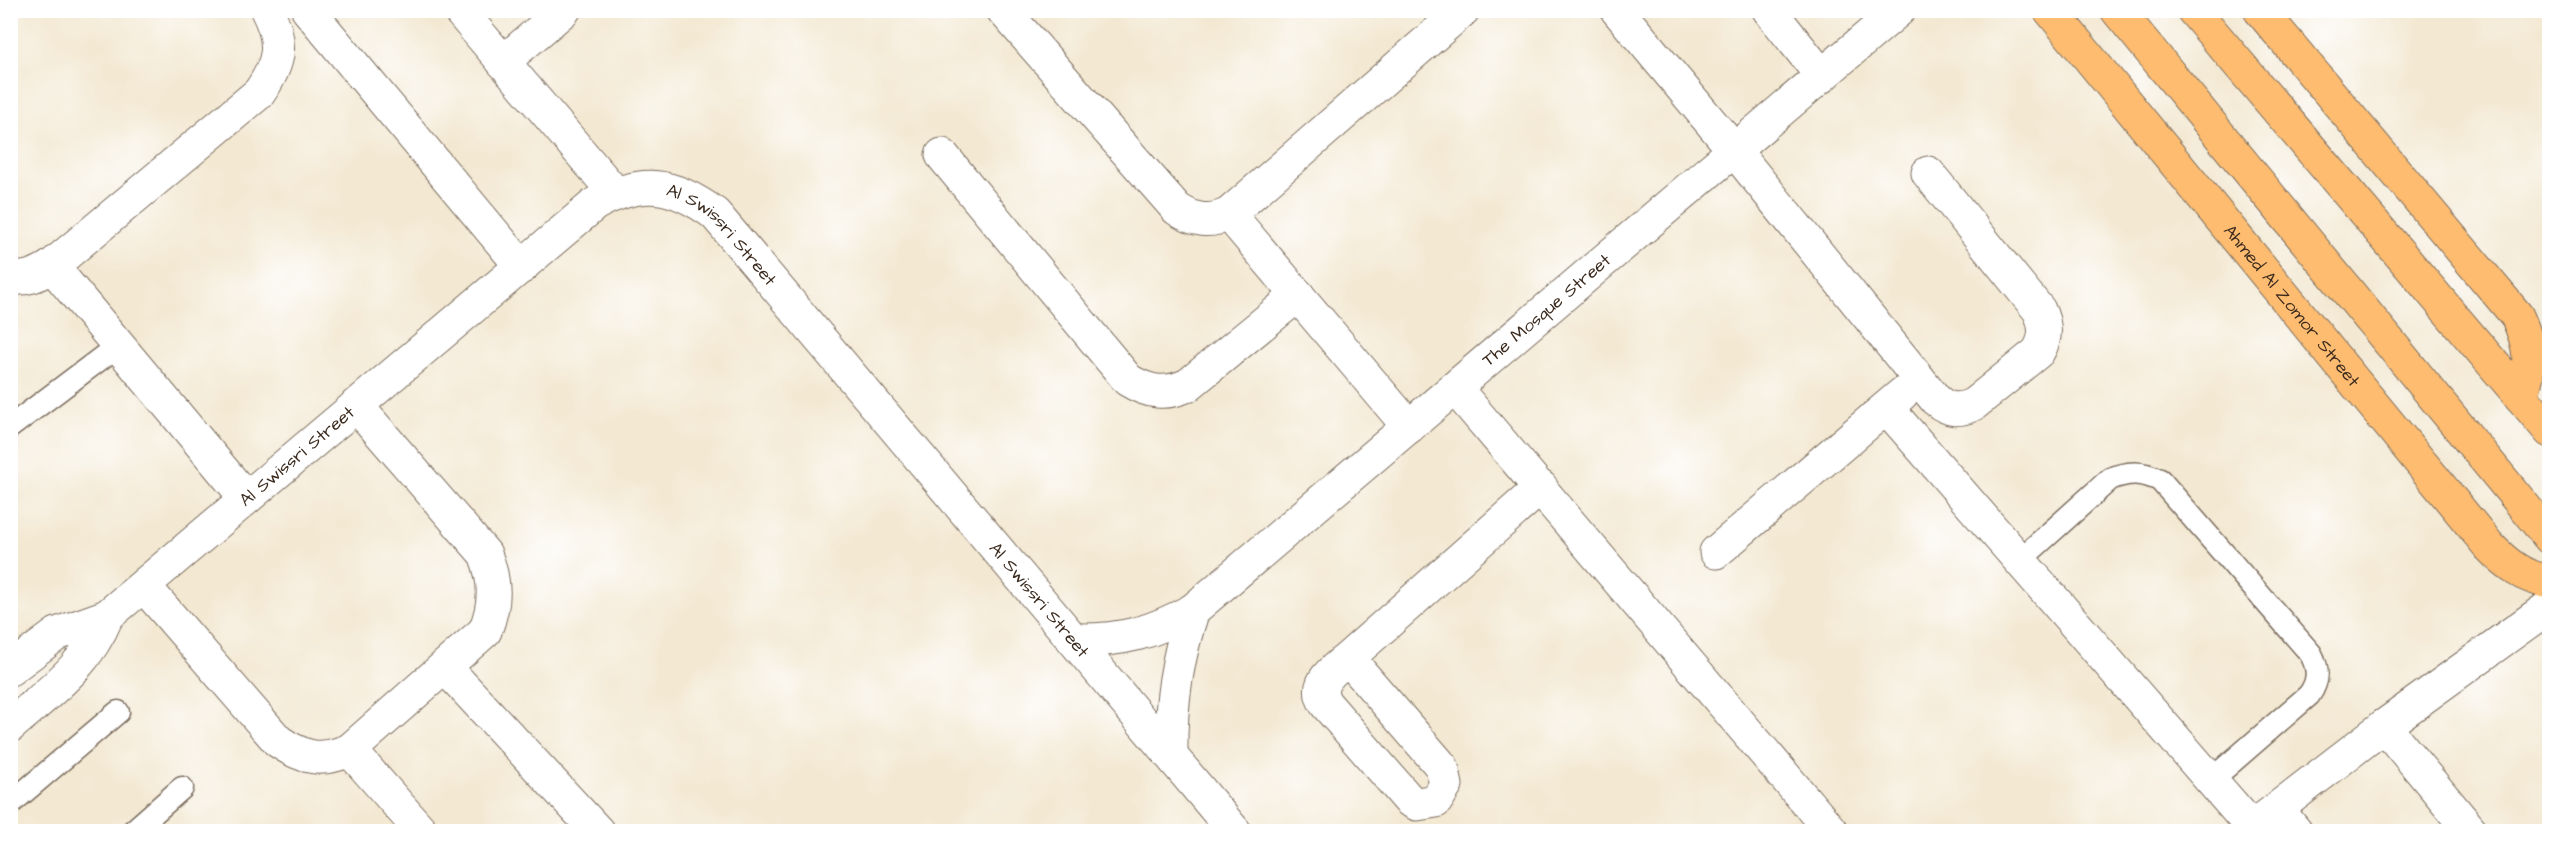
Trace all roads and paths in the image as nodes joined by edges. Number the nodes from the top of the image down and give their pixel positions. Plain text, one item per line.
1 (267, 10) edge
2 (308, 10) edge
3 (459, 10) edge
4 (564, 10) edge
5 (1003, 10) edge
6 (1463, 10) edge
7 (1617, 10) edge
8 (1769, 10) edge
9 (1899, 10) edge
10 (2050, 10) edge
11 (2117, 10) edge
12 (2193, 10) edge
13 (2259, 10) edge
14 (503, 62) junction
15 (1822, 76) junction
16 (1734, 150) junction
17 (942, 155) dead end
18 (1928, 173) dead end
19 (615, 192) junction
20 (1230, 214) junction
21 (52, 266) junction
22 (522, 267) junction
23 (10, 277) edge
24 (1298, 295) junction
25 (120, 344) junction
26 (1920, 380) junction
27 (1455, 388) junction
28 (356, 405) junction
29 (1887, 408) junction
30 (2540, 415) edge
31 (10, 427) edge
32 (1409, 427) junction
33 (1541, 487) junction
34 (246, 498) junction
35 (2550, 538) edge
36 (1716, 552) dead end
37 (2019, 561) junction
38 (2550, 582) edge
39 (144, 586) junction
40 (2550, 606) edge
41 (1193, 610) junction
42 (107, 616) junction
43 (1074, 639) junction
44 (1348, 658) dead end
45 (446, 667) junction
46 (10, 669) edge
47 (118, 712) dead end
48 (10, 726) edge
49 (2384, 726) junction
50 (350, 750) junction
51 (1171, 753) junction
52 (2210, 781) junction
53 (182, 788) dead end
54 (10, 804) edge
55 (2270, 825) edge
56 (132, 831) edge
57 (422, 831) edge
58 (598, 831) edge
59 (1235, 831) edge
60 (1832, 831) edge
61 (2472, 831) edge

1 - 21 street
2 - 22 street
3 - 14 street
4 - 14 street
5 - 20 street
6 - 20 street
7 - 16 street
8 - 15 street
9 - 15 street, The Mosque Street
10 - 38 main road, Ahmed Al Zomor Street
11 - 35 main road
12 - 30 main road
13 - 30 main road
14 - 19 street
15 - 16 street, The Mosque Street
16 - 26 street
16 - 27 street, The Mosque Street
17 - 24 street
18 - 26 street
19 - 22 street, Al Swissri Street
19 - 43 street, Al Swissri Street
20 - 24 street
21 - 23 street
21 - 25 street
22 - 28 street, Al Swissri Street
24 - 32 street
25 - 31 lane
25 - 34 street
26 - 29 street
27 - 32 street, The Mosque Street
27 - 33 street
28 - 34 street, Al Swissri Street
28 - 45 street
29 - 36 street
29 - 37 street
32 - 41 street, The Mosque Street
33 - 44 street
33 - 60 street
34 - 39 street, Al Swissri Street
37 - 52 street
37 - 52 lane
39 - 42 street, Al Swissri Street
39 - 50 street
40 - 49 street
41 - 43 street, The Mosque Street
41 - 51 street
42 - 46 street, Al Swissri Street
42 - 48 street, Al Swissri Street
43 - 51 street, Al Swissri Street
45 - 50 street
45 - 58 street
47 - 54 lane
49 - 55 street
49 - 61 street
50 - 57 street
51 - 59 street, Al Swissri Street
52 - 55 street
53 - 56 lane

